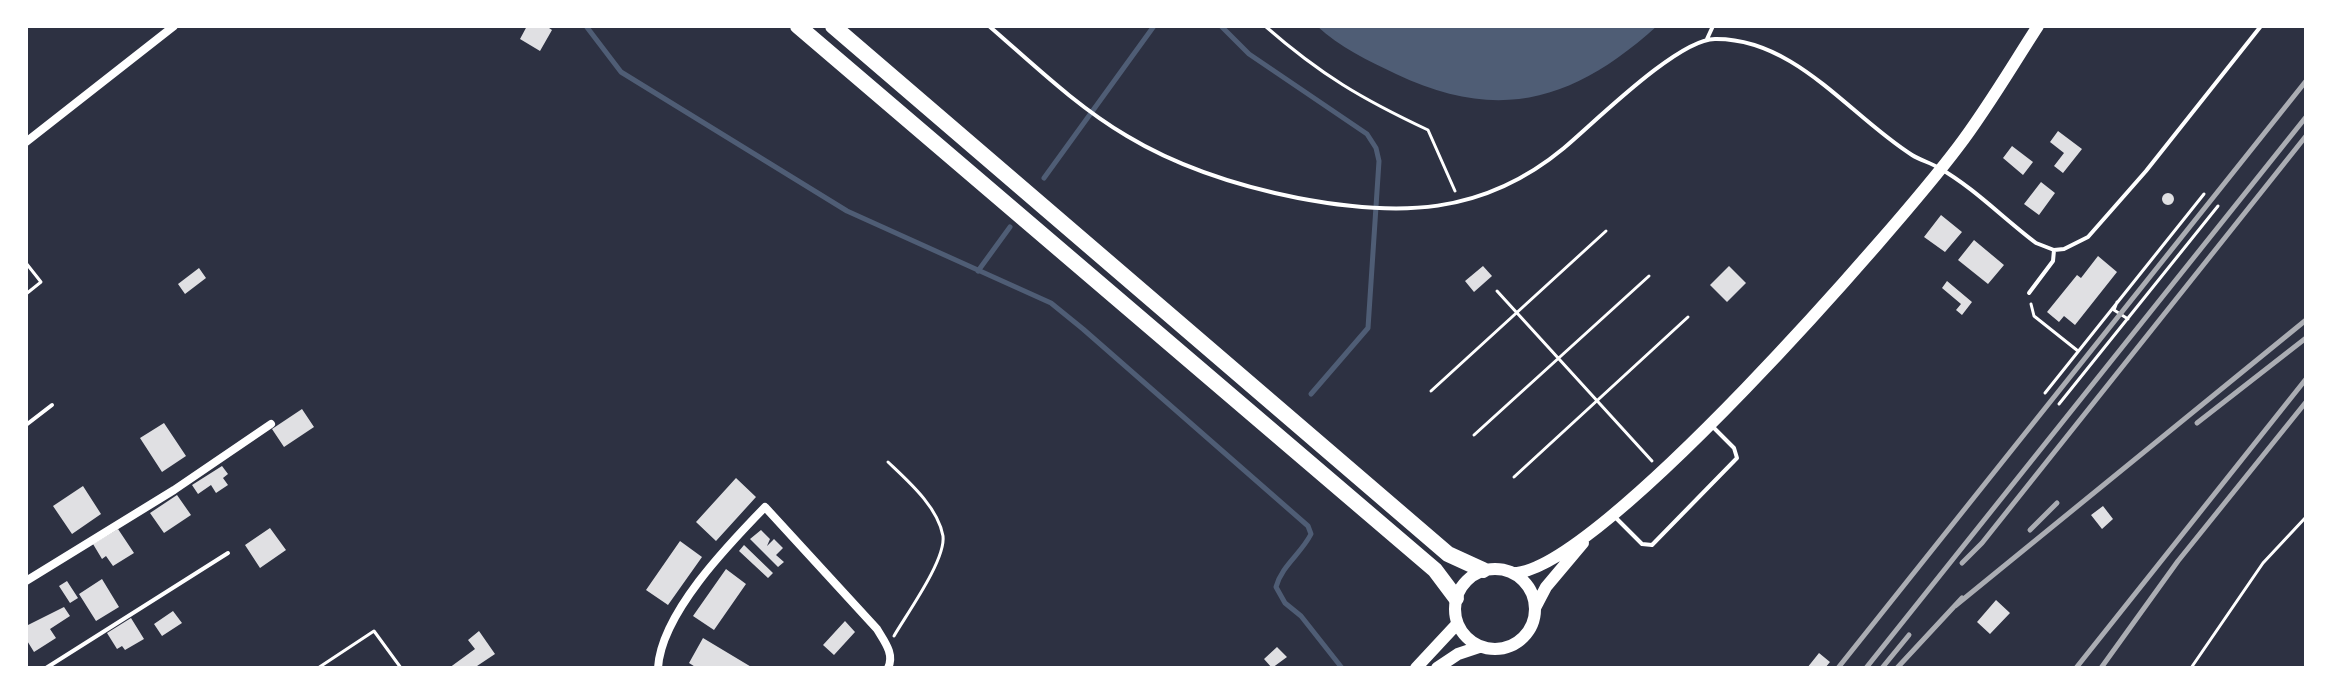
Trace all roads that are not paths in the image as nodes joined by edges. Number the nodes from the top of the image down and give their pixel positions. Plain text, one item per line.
1 (174, 26) edge
2 (798, 26) edge
3 (833, 26) edge
4 (989, 26) edge
5 (1713, 26) edge
6 (2038, 26) edge
7 (2261, 26) edge
8 (1707, 39) junction
9 (26, 142) edge
10 (1941, 168) junction
11 (2054, 250) junction
12 (2029, 293) road end
13 (52, 405) dead end
14 (271, 424) dead end
15 (26, 425) edge
16 (1711, 425) junction
17 (1613, 515) junction
18 (1601, 524) junction
19 (228, 553) dead end
20 (1483, 570) junction
21 (1513, 573) junction
22 (26, 581) edge
23 (1456, 598) junction
24 (1535, 608) junction
25 (1457, 624) junction
26 (1479, 647) junction
27 (46, 668) edge
28 (658, 668) edge
29 (888, 668) edge
30 (1416, 668) edge
31 (1437, 668) edge

1 - 9 street
2 - 23 highway
3 - 20 highway
4 - 8 lane
5 - 8 lane
6 - 10 main road
7 - 11 lane
8 - 10 lane
10 - 11 lane
10 - 16 main road
11 - 12 lane
13 - 15 lane
14 - 22 street
16 - 17 main road
16 - 17 lane
17 - 18 main road
18 - 21 main road
18 - 24 main road
19 - 27 lane
20 - 21 main road
20 - 23 main road
21 - 24 main road
23 - 25 main road
24 - 26 main road
25 - 26 main road
25 - 30 main road
26 - 31 main road
28 - 29 street

